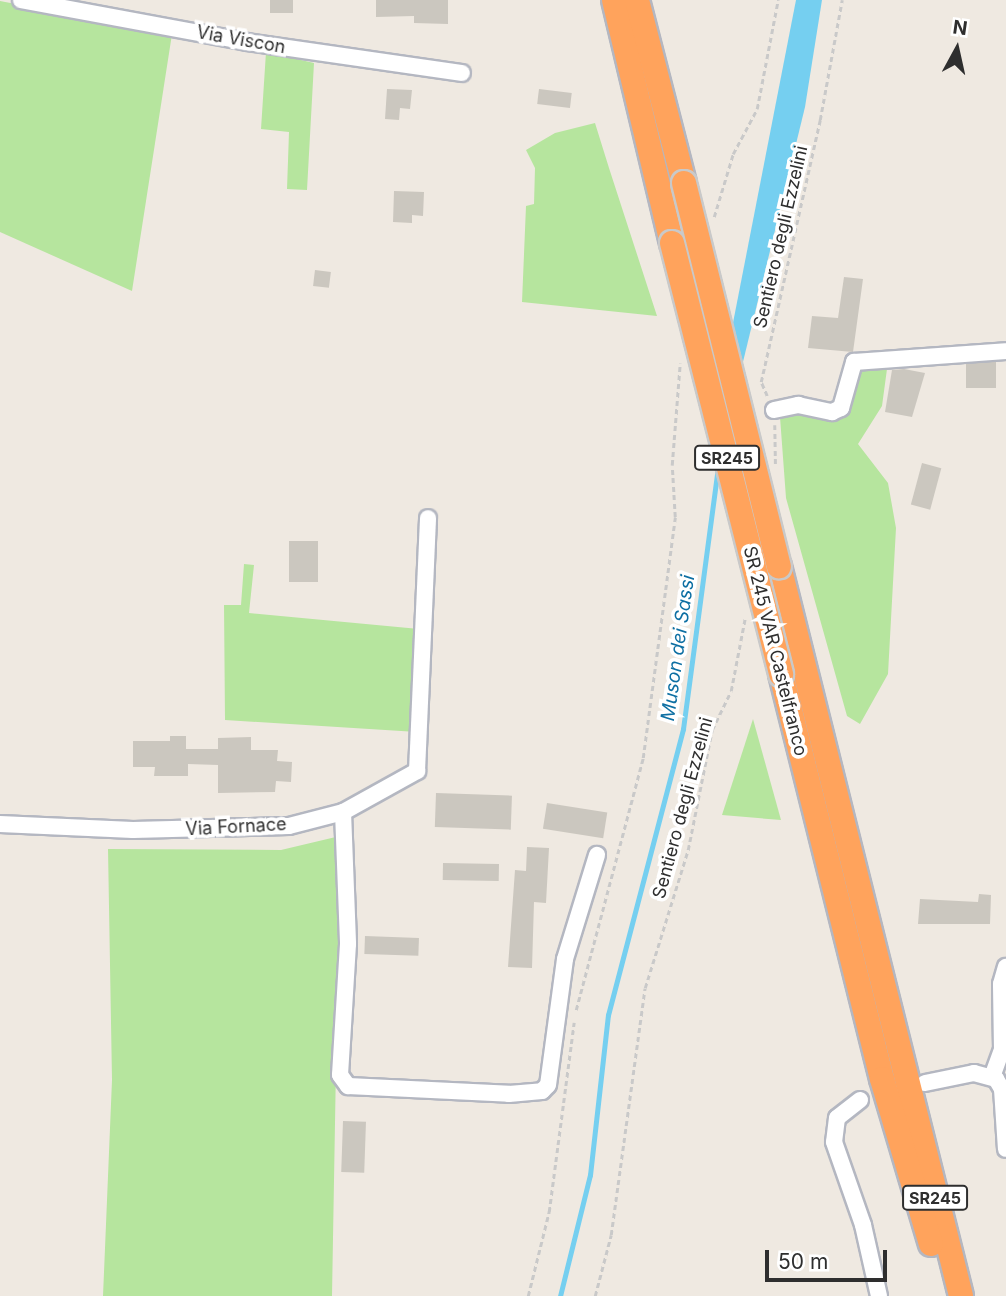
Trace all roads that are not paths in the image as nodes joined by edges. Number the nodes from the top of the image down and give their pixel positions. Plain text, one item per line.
1 (21, 0) edge
2 (614, 0) edge
3 (637, 0) edge
4 (462, 74) dead end
5 (1006, 351) edge
6 (774, 410) road end
7 (429, 518) dead end
8 (343, 812) junction
9 (0, 824) edge
10 (597, 855) dead end
11 (1006, 967) edge
12 (992, 1077) junction
13 (925, 1083) dead end
14 (860, 1100) dead end
15 (1006, 1149) edge
16 (879, 1296) edge
17 (954, 1296) edge
18 (961, 1296) edge

1 - 4 street, Via Viscon
2 - 17 highway, SR 245 VAR Castelfranco / SR245, bridge
3 - 18 highway, SR 245 VAR Castelfranco / SR245, bridge
5 - 6 street
7 - 8 street, Via Fornace
8 - 9 street, Via Fornace
8 - 10 street
11 - 12 street
12 - 13 street
12 - 15 street
14 - 16 street

